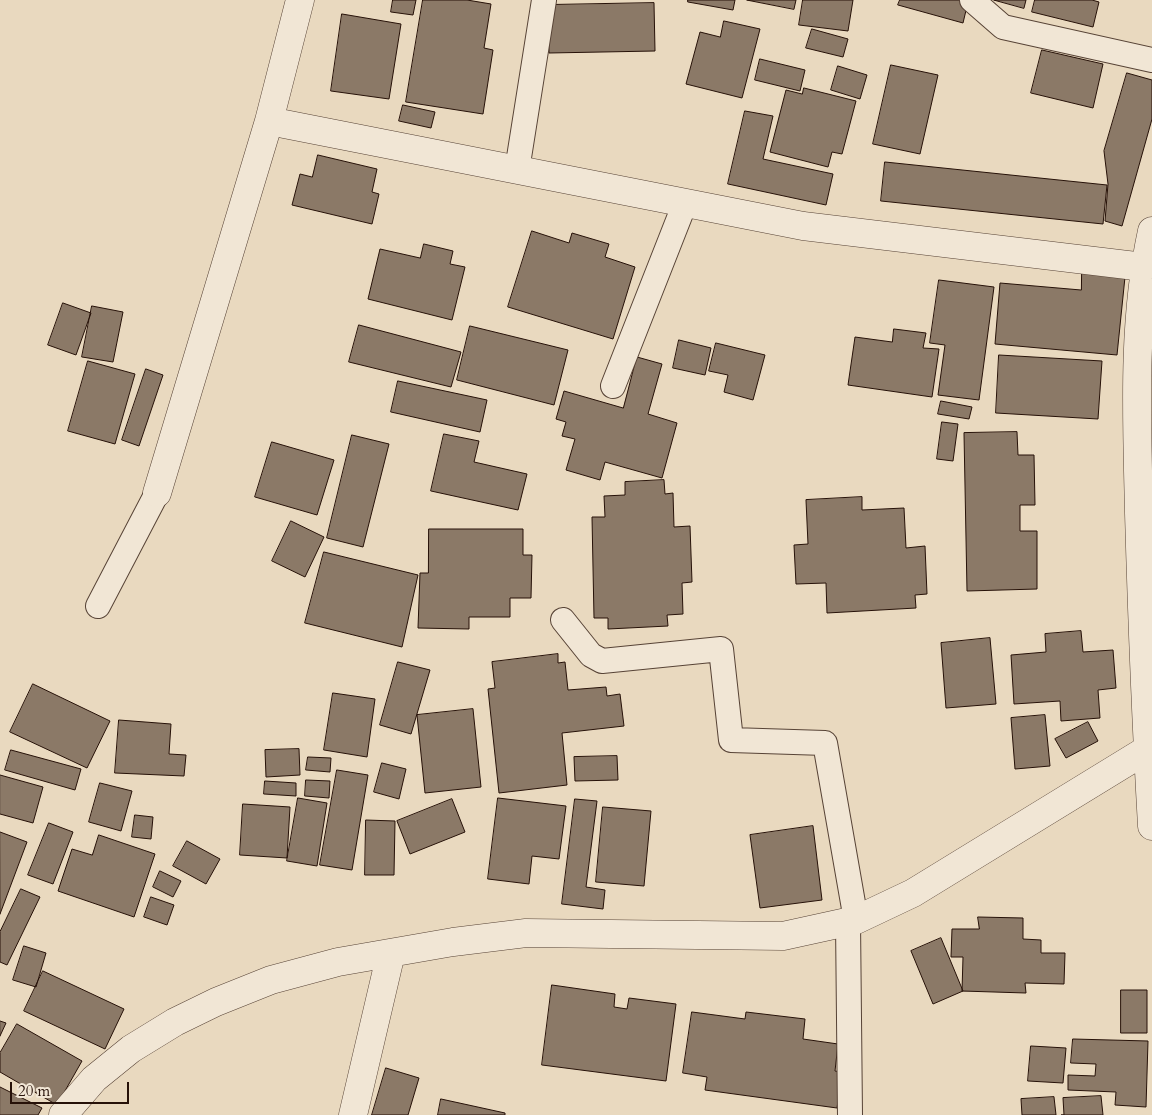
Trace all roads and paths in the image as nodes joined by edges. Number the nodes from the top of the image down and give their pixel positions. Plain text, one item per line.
1 (300, 0) edge
2 (544, 0) edge
3 (972, 0) edge
4 (1152, 60) edge
5 (270, 121) junction
6 (517, 170) junction
7 (685, 203) junction
8 (1152, 231) edge
9 (1144, 267) junction
10 (613, 386) dead end
11 (1144, 423) edge
12 (157, 494) joint
13 (98, 606) dead end
14 (563, 620) dead end
15 (1148, 694) edge
16 (1148, 749) junction
17 (1152, 826) edge
18 (852, 921) junction
19 (391, 952) junction
20 (63, 1115) edge
21 (353, 1115) edge
22 (850, 1115) edge

1 - 5 street
2 - 6 lane
3 - 4 lane
5 - 6 street
5 - 12 street
6 - 7 street
7 - 9 street
7 - 10 lane
8 - 9 street
9 - 11 street
11 - 15 street
12 - 13 lane
14 - 18 lane
15 - 16 street
16 - 17 street
16 - 18 street
18 - 19 street
18 - 22 lane
19 - 20 street
19 - 21 street

